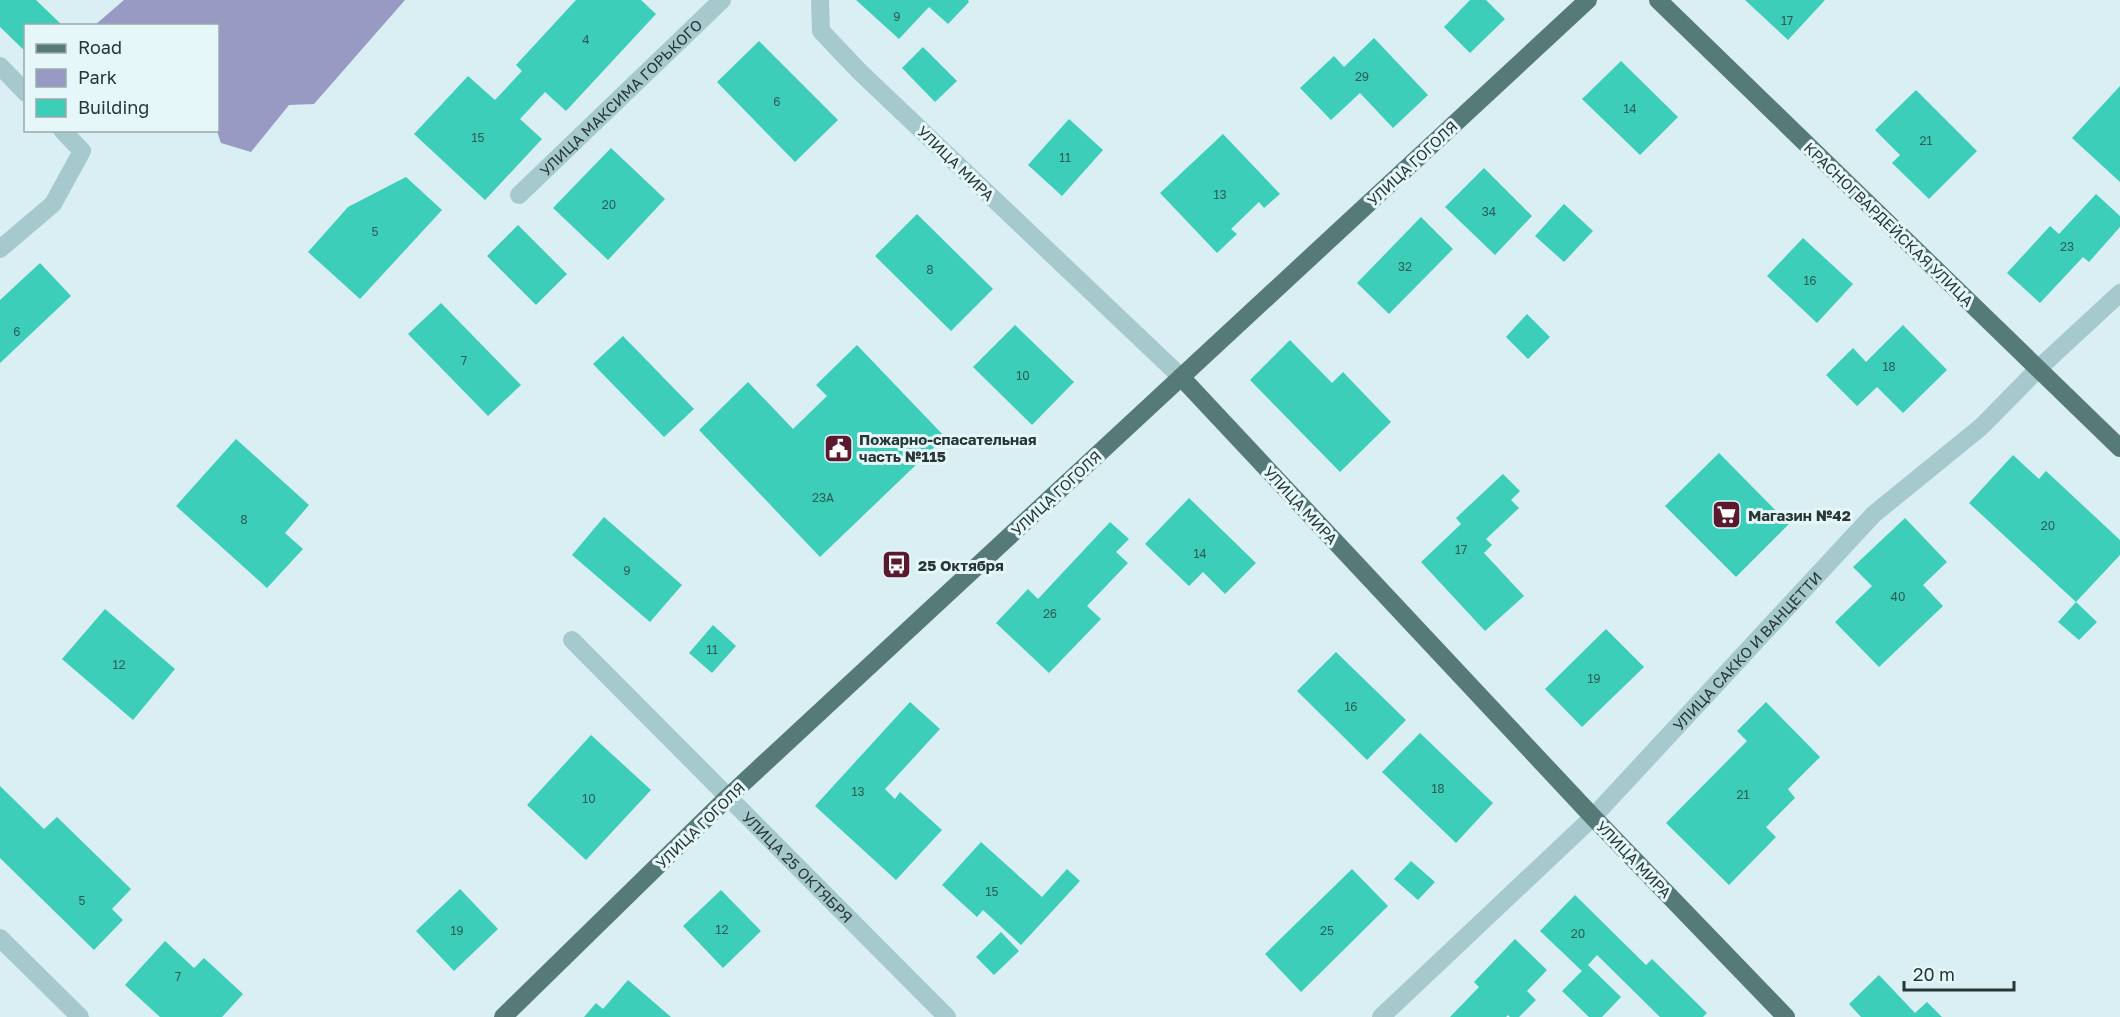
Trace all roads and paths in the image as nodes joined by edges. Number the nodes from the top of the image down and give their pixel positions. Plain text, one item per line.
1 (722, 0) edge
2 (820, 0) edge
3 (1588, 0) edge
4 (1658, 0) edge
5 (0, 66) edge
6 (24, 91) edge
7 (64, 132) edge
8 (519, 195) dead end
9 (0, 249) edge
10 (2120, 293) edge
11 (2038, 369) junction
12 (1181, 377) junction
13 (2120, 448) edge
14 (572, 640) dead end
15 (728, 797) junction
16 (1593, 817) junction
17 (0, 938) edge
18 (80, 1017) edge
19 (503, 1017) edge
20 (947, 1017) edge
21 (1381, 1017) edge
22 (1786, 1017) edge

1 - 8 street, УЛИЦА МАКСИМА ГОРЬКОГО
2 - 12 street, УЛИЦА МИРА
3 - 12 main road, УЛИЦА ГОГОЛЯ
4 - 11 main road, КРАСНОГВАРДЕЙСКАЯ УЛИЦА
5 - 6 street
7 - 9 street
10 - 11 street, УЛИЦА САККО И ВАНЦЕТТИ
11 - 13 main road, КРАСНОГВАРДЕЙСКАЯ УЛИЦА
11 - 16 street, УЛИЦА САККО И ВАНЦЕТТИ
12 - 15 main road, УЛИЦА ГОГОЛЯ
12 - 16 main road, УЛИЦА МИРА
14 - 15 street, УЛИЦА 25 ОКТЯБРЯ
15 - 19 main road, УЛИЦА ГОГОЛЯ
15 - 20 street, УЛИЦА 25 ОКТЯБРЯ
16 - 21 street, УЛИЦА САККО И ВАНЦЕТТИ
16 - 22 main road, УЛИЦА МИРА
17 - 18 street

